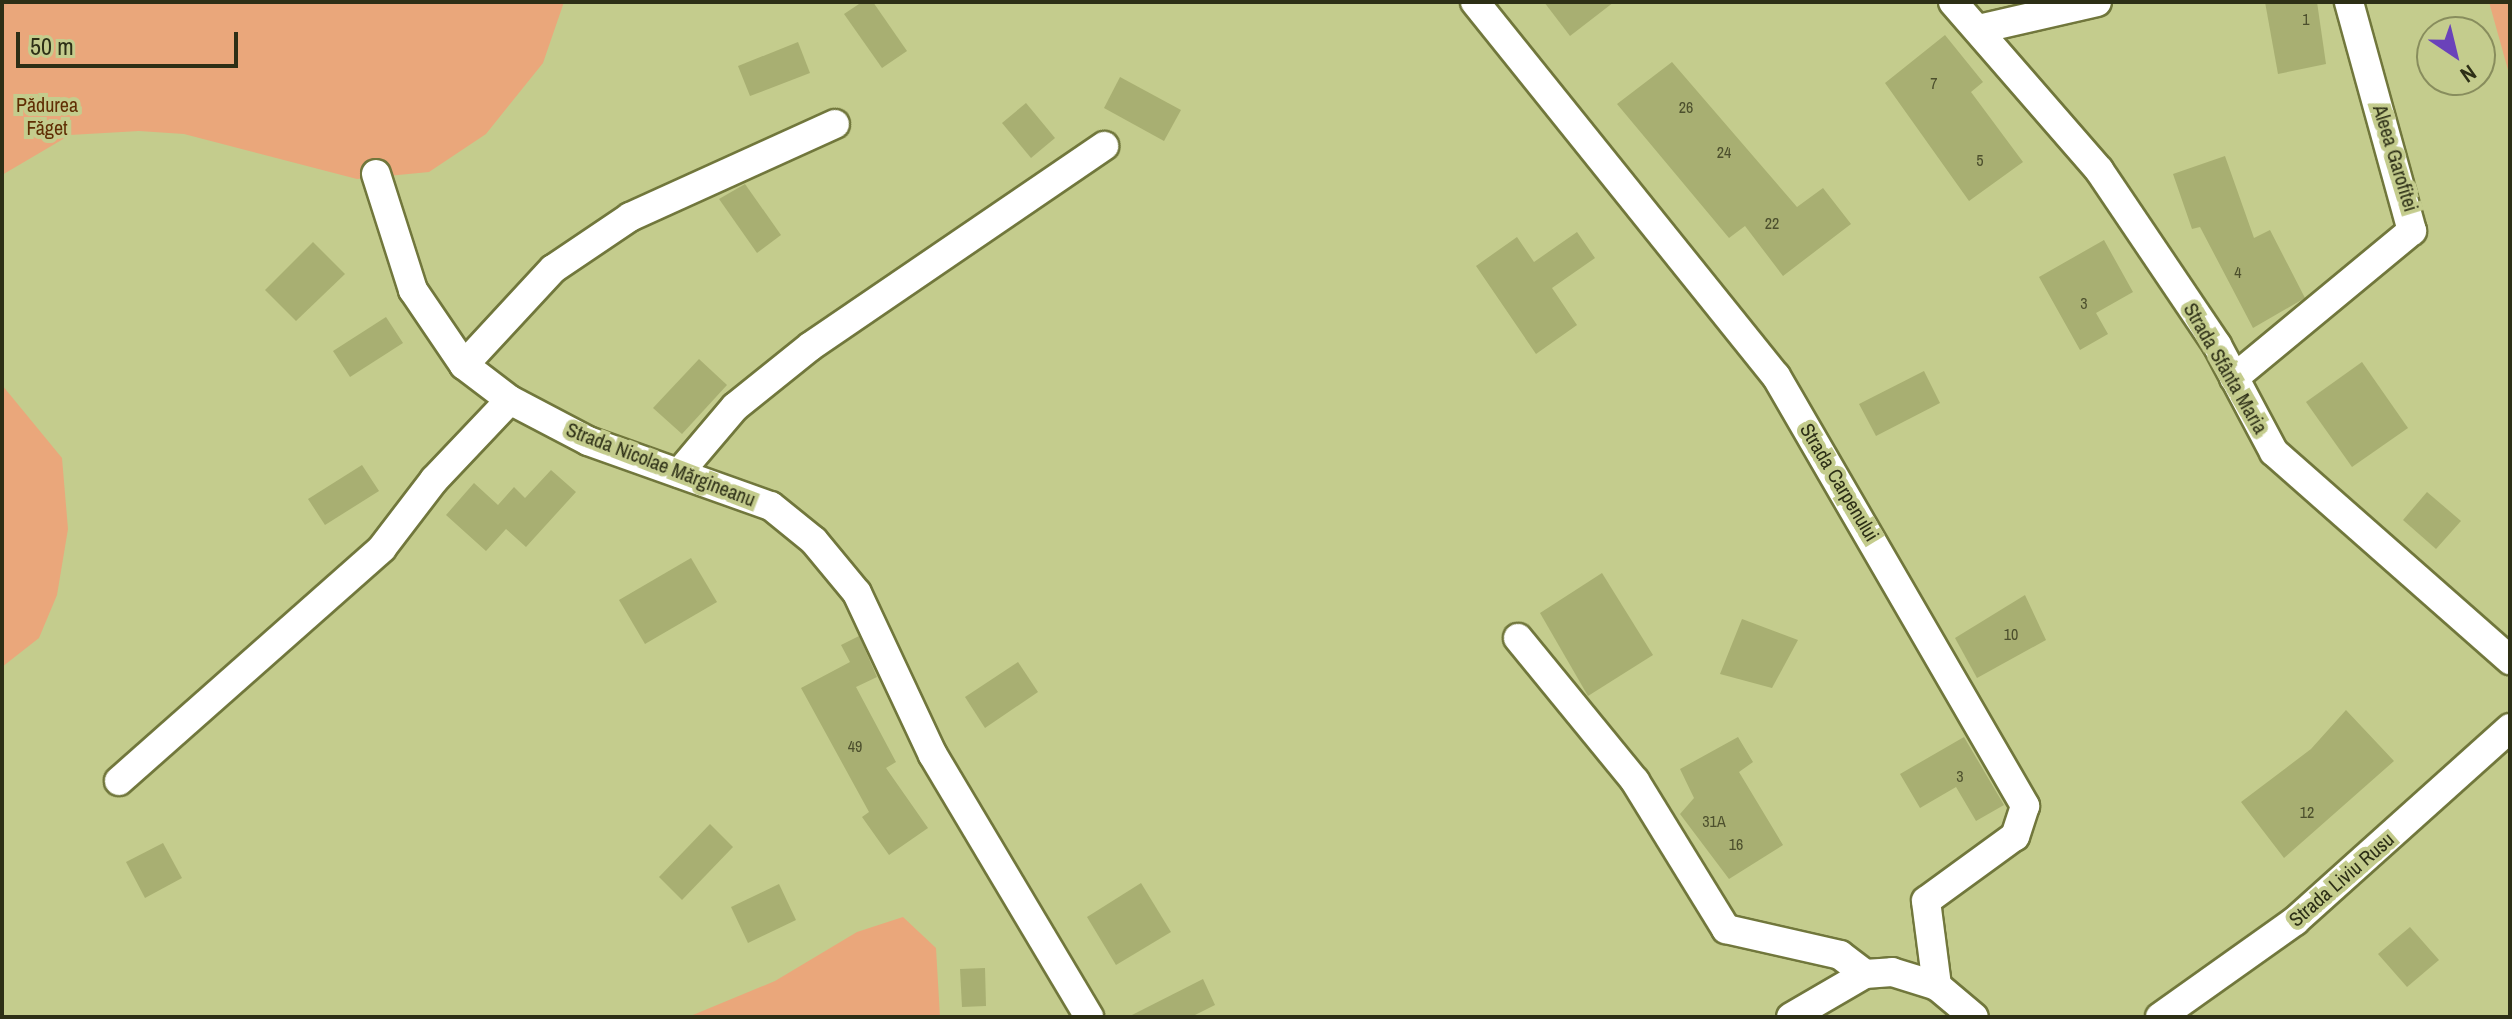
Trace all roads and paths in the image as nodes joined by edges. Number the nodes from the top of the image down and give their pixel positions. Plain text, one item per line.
1 (1475, 2) edge
2 (1953, 2) edge
3 (2097, 2) edge
4 (2349, 2) edge
5 (1979, 29) junction
6 (835, 124) dead end
7 (1104, 146) dead end
8 (376, 174) dead end
9 (464, 365) junction
10 (2234, 378) junction
11 (510, 400) junction
12 (679, 473) junction
13 (1518, 638) dead end
14 (2510, 660) edge
15 (2510, 728) edge
16 (119, 781) dead end
17 (1865, 974) junction
18 (1937, 986) junction
19 (1089, 1017) edge
20 (1791, 1017) edge
21 (1974, 1017) edge
22 (2160, 1017) edge

1 - 18 street, Strada Carpenului
2 - 5 street, Strada Sfânta Maria
3 - 5 street
4 - 10 street, Aleea Garofitei
5 - 10 street, Strada Sfânta Maria
6 - 9 street
7 - 12 street
8 - 9 street, Strada Nicolae Mărgineanu
9 - 11 street, Strada Nicolae Mărgineanu
10 - 14 street, Strada Sfânta Maria
11 - 12 street, Strada Nicolae Mărgineanu
11 - 16 street
12 - 19 street, Strada Nicolae Mărgineanu
13 - 17 street
15 - 22 street, Strada Liviu Rusu
17 - 18 street
17 - 20 street
18 - 21 street

